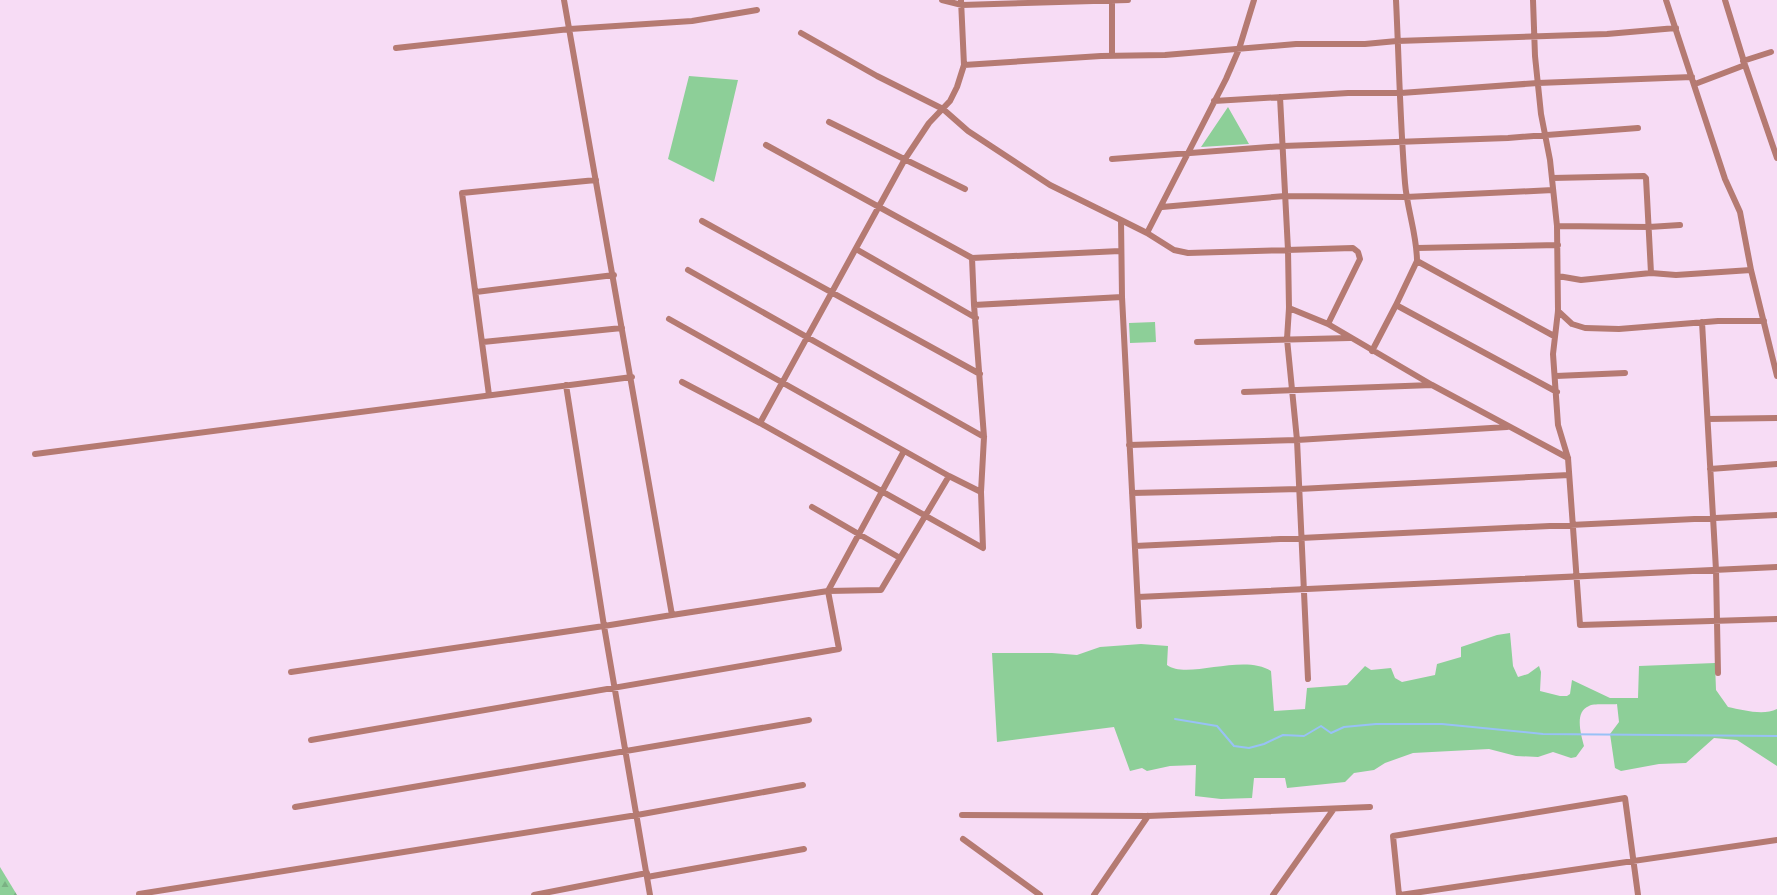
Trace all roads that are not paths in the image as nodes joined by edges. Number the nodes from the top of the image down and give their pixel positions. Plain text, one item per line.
1 (564, 0) edge
2 (942, 0) edge
3 (1128, 0) edge
4 (1254, 0) edge
5 (1396, 0) edge
6 (1533, 0) edge
7 (1666, 0) edge
8 (1725, 0) edge
9 (1112, 1) edge
10 (961, 3) edge
11 (757, 10) dead end
12 (1676, 28) junction
13 (570, 30) junction
14 (801, 33) dead end
15 (1534, 35) junction
16 (1397, 41) junction
17 (396, 48) dead end
18 (1239, 50) junction
19 (1771, 52) dead end
20 (1112, 56) junction
21 (1744, 63) junction
22 (964, 65) junction
23 (1692, 77) junction
24 (1538, 83) junction
25 (1695, 84) junction
26 (1400, 93) junction
27 (1280, 96) junction
28 (1214, 101) junction
29 (943, 109) junction
30 (829, 122) dead end
31 (1638, 128) dead end
32 (1545, 135) junction
33 (1402, 143) junction
34 (766, 145) dead end
35 (1283, 146) junction
36 (1189, 154) junction
37 (1777, 158) edge
38 (905, 159) junction
39 (1112, 159) dead end
40 (1552, 178) junction
41 (596, 180) junction
42 (965, 189) dead end
43 (1553, 190) junction
44 (1285, 196) junction
45 (1406, 197) junction
46 (1162, 207) junction
47 (879, 208) junction
48 (1121, 220) junction
49 (702, 221) dead end
50 (1680, 224) dead end
51 (1558, 226) junction
52 (1649, 227) junction
53 (1147, 233) junction
54 (1558, 245) junction
55 (1417, 248) junction
56 (856, 249) junction
57 (1288, 250) junction
58 (1120, 251) junction
59 (972, 258) junction
60 (1416, 261) junction
61 (688, 270) dead end
62 (1751, 270) junction
63 (1651, 274) junction
64 (614, 275) junction
65 (1558, 276) junction
66 (476, 292) junction
67 (833, 293) junction
68 (1122, 297) junction
69 (974, 305) junction
70 (1396, 305) junction
71 (1289, 308) junction
72 (1558, 311) junction
73 (976, 318) junction
74 (669, 319) dead end
75 (1764, 321) junction
76 (1702, 322) junction
77 (1328, 324) junction
78 (622, 328) junction
79 (1554, 336) junction
80 (806, 337) junction
81 (1350, 338) junction
82 (1287, 339) junction
83 (483, 342) junction
84 (1197, 342) dead end
85 (1372, 351) junction
86 (1625, 373) dead end
87 (980, 374) junction
88 (1556, 376) junction
89 (1777, 376) edge
90 (632, 377) junction
91 (783, 381) junction
92 (682, 382) dead end
93 (566, 385) junction
94 (1432, 385) junction
95 (1291, 391) junction
96 (1244, 392) dead end
97 (1557, 392) junction
98 (489, 395) junction
99 (1777, 418) edge
100 (1708, 419) junction
101 (760, 423) junction
102 (1507, 427) junction
103 (984, 437) junction
104 (1297, 440) junction
105 (1129, 445) junction
106 (904, 451) junction
107 (35, 454) dead end
108 (1568, 458) junction
109 (1777, 464) edge
110 (1710, 469) junction
111 (949, 476) junction
112 (1569, 476) junction
113 (1299, 489) junction
114 (881, 492) junction
115 (981, 492) junction
116 (1132, 493) junction
117 (812, 507) dead end
118 (1777, 515) edge
119 (925, 517) junction
120 (1712, 518) junction
121 (1573, 525) junction
122 (858, 534) junction
123 (1302, 539) junction
124 (1135, 546) junction
125 (900, 558) junction
126 (1777, 567) edge
127 (1716, 570) junction
128 (1577, 576) junction
129 (1304, 590) junction
130 (828, 591) junction
131 (1138, 597) junction
132 (672, 614) junction
133 (1777, 619) edge
134 (1716, 621) junction
135 (604, 626) junction
136 (1139, 626) dead end
137 (291, 672) dead end
138 (1718, 673) dead end
139 (1308, 679) dead end
140 (614, 690) junction
141 (809, 720) dead end
142 (311, 740) dead end
143 (625, 750) junction
144 (802, 785) dead end
145 (295, 807) dead end
146 (1370, 807) dead end
147 (1333, 810) junction
148 (637, 815) junction
149 (962, 815) dead end
150 (1148, 816) junction
151 (963, 839) dead end
152 (1777, 840) edge
153 (804, 849) dead end
154 (1634, 861) junction
155 (647, 876) junction
156 (139, 894) edge
157 (534, 895) edge
158 (650, 895) edge
159 (1040, 895) edge
160 (1094, 895) edge
161 (1273, 895) edge
162 (1399, 895) edge
163 (1638, 895) edge

1 - 13 street
2 - 10 street
3 - 9 street
4 - 18 street
5 - 16 street
6 - 15 street
7 - 12 street
8 - 21 street
9 - 10 street
9 - 20 street
10 - 22 street
11 - 13 street
12 - 15 street
12 - 23 street
13 - 17 street
13 - 41 street
14 - 29 street
15 - 16 street
15 - 24 street
16 - 18 street
16 - 26 street
18 - 20 street
18 - 28 street
19 - 21 street
20 - 22 street
21 - 25 street
21 - 37 street
22 - 29 street
23 - 24 street
23 - 25 street
24 - 26 street
24 - 32 street
25 - 62 street
26 - 27 street
26 - 33 street
27 - 28 street
27 - 35 street
28 - 36 street
29 - 38 street
29 - 48 street
30 - 38 street
31 - 32 street
32 - 33 street
32 - 40 street
33 - 35 street
33 - 45 street
34 - 47 street
35 - 36 street
35 - 44 street
36 - 39 street
36 - 46 street
38 - 42 street
38 - 47 street
40 - 43 street
40 - 52 street
41 - 64 street
41 - 66 street
43 - 45 street
43 - 51 street
44 - 45 street
44 - 46 street
44 - 57 street
45 - 55 street
46 - 53 street
47 - 56 street
47 - 59 street
48 - 53 street
48 - 58 street
49 - 67 street
50 - 52 street
51 - 52 street
51 - 54 street
52 - 63 street
53 - 57 street
54 - 55 street
54 - 65 street
55 - 60 street
56 - 67 street
56 - 73 street
57 - 71 street
57 - 77 street
58 - 59 street
58 - 68 street
59 - 69 street
60 - 70 street
60 - 79 street
61 - 80 street
62 - 63 street
62 - 75 street
63 - 65 street
64 - 66 street
64 - 78 street
65 - 72 street
66 - 83 street
67 - 80 street
67 - 87 street
68 - 69 street
68 - 105 street
69 - 73 street
70 - 85 street
70 - 97 street
71 - 77 street
71 - 82 street
72 - 76 street
72 - 79 street
73 - 87 street
74 - 91 street
75 - 76 street
75 - 89 street
76 - 100 street
77 - 81 street
78 - 83 street
78 - 90 street
79 - 88 street
80 - 91 street
80 - 103 street
81 - 82 street
81 - 85 street
82 - 84 street
82 - 95 street
83 - 98 street
85 - 94 street
86 - 88 street
87 - 103 street
88 - 97 street
90 - 93 street
90 - 132 street
91 - 101 street
91 - 106 street
92 - 101 street
93 - 98 street
93 - 135 street
94 - 95 street
94 - 102 street
95 - 96 street
95 - 104 street
97 - 108 street
98 - 107 street
99 - 100 street
100 - 110 street
101 - 114 street
102 - 104 street
102 - 108 street
103 - 115 street
104 - 105 street
104 - 113 street
105 - 116 street
106 - 111 street
106 - 114 street
108 - 112 street
109 - 110 street
110 - 120 street
111 - 115 street
111 - 119 street
112 - 113 street
112 - 121 street
113 - 116 street
113 - 123 street
114 - 119 street
114 - 122 street
115 - 119 street
116 - 124 street
117 - 122 street
118 - 120 street
119 - 125 street
120 - 121 street
120 - 127 street
121 - 123 street
121 - 128 street
122 - 125 street
122 - 130 street
123 - 124 street
123 - 129 street
124 - 131 street
125 - 130 street
126 - 127 street
127 - 128 street
127 - 134 street
128 - 129 street
128 - 134 street
129 - 131 street
129 - 139 street
130 - 132 street
130 - 140 street
131 - 136 street
132 - 135 street
133 - 134 street
134 - 138 street
135 - 137 street
135 - 140 street
140 - 142 street
140 - 143 street
141 - 143 street
143 - 145 street
143 - 148 street
144 - 148 street
146 - 147 street
147 - 150 street
147 - 161 street
148 - 155 street
148 - 156 street
149 - 150 street
150 - 160 street
151 - 159 street
152 - 154 street
153 - 155 street
154 - 162 street
154 - 162 street
154 - 163 street
155 - 157 street
155 - 158 street

